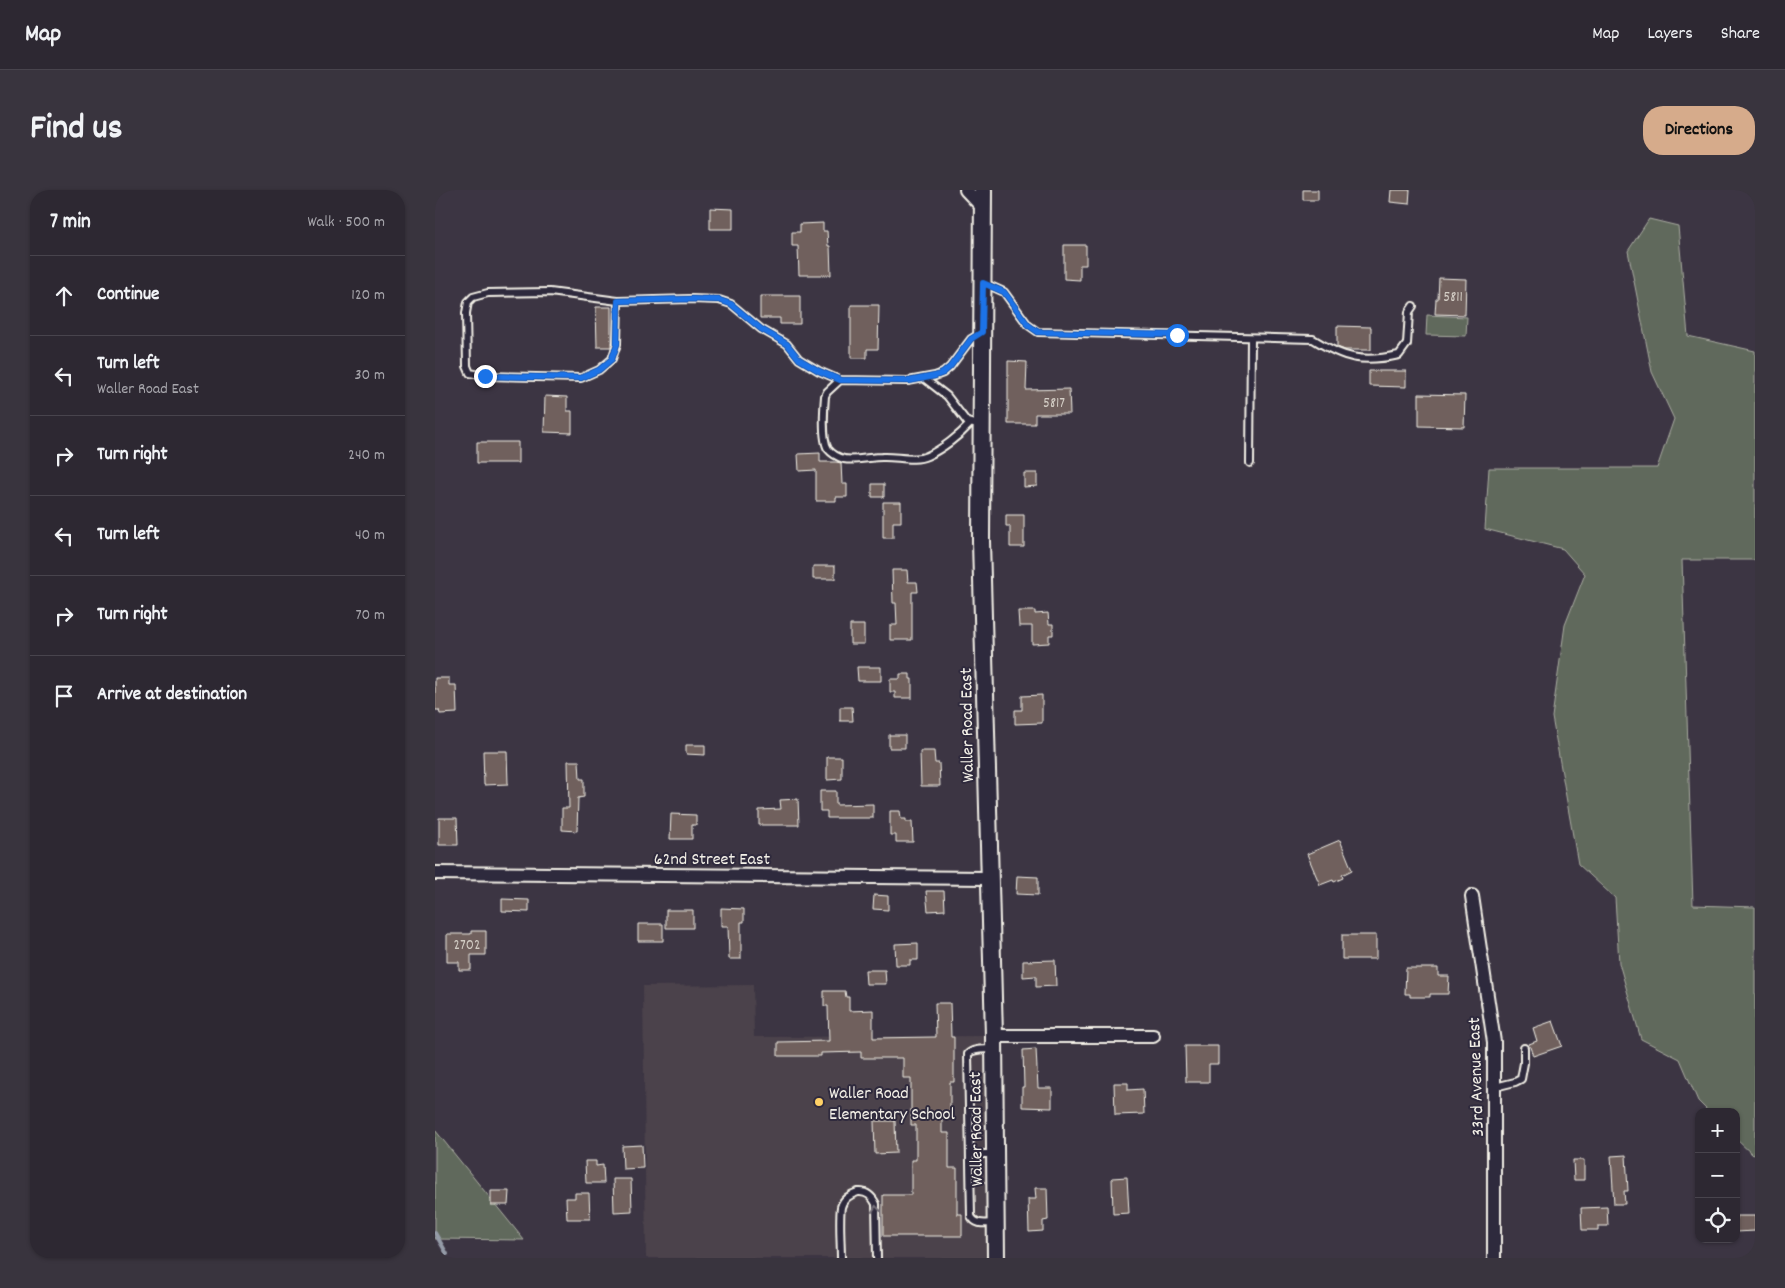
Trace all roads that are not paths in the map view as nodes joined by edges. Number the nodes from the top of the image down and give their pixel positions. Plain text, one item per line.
1 (966, 190) edge
2 (983, 190) edge
3 (983, 208) junction
4 (983, 283) junction
5 (618, 301) junction
6 (1413, 306) dead end
7 (982, 332) junction
8 (1251, 338) junction
9 (925, 379) junction
10 (840, 380) junction
11 (976, 424) junction
12 (1251, 463) dead end
13 (435, 874) edge
14 (989, 878) junction
15 (1472, 896) dead end
16 (1153, 1036) dead end
17 (994, 1043) junction
18 (1524, 1048) dead end
19 (1495, 1087) junction
20 (970, 1154) junction
21 (995, 1154) junction
22 (996, 1223) junction
23 (841, 1258) edge
24 (877, 1258) edge
25 (996, 1258) edge
26 (1494, 1258) edge

1 - 3 street
2 - 3 street, Waller Road East
3 - 4 street, Waller Road East
4 - 7 street, Waller Road East
4 - 8 lane
5 - 5 lane
5 - 10 lane
6 - 8 lane
7 - 9 lane
7 - 11 street, Waller Road East
8 - 12 lane
9 - 10 lane
9 - 11 lane
10 - 11 lane
11 - 14 street, Waller Road East
13 - 14 street, 62nd Street East
14 - 17 street, Waller Road East
15 - 19 street, 33rd Avenue East
16 - 17 street
17 - 20 lane
17 - 21 street, Waller Road East
18 - 19 lane
19 - 26 street, 33rd Avenue East
20 - 21 lane
20 - 22 lane
21 - 22 street, Waller Road East
22 - 25 street, Waller Road East
24 -> 23 lane

